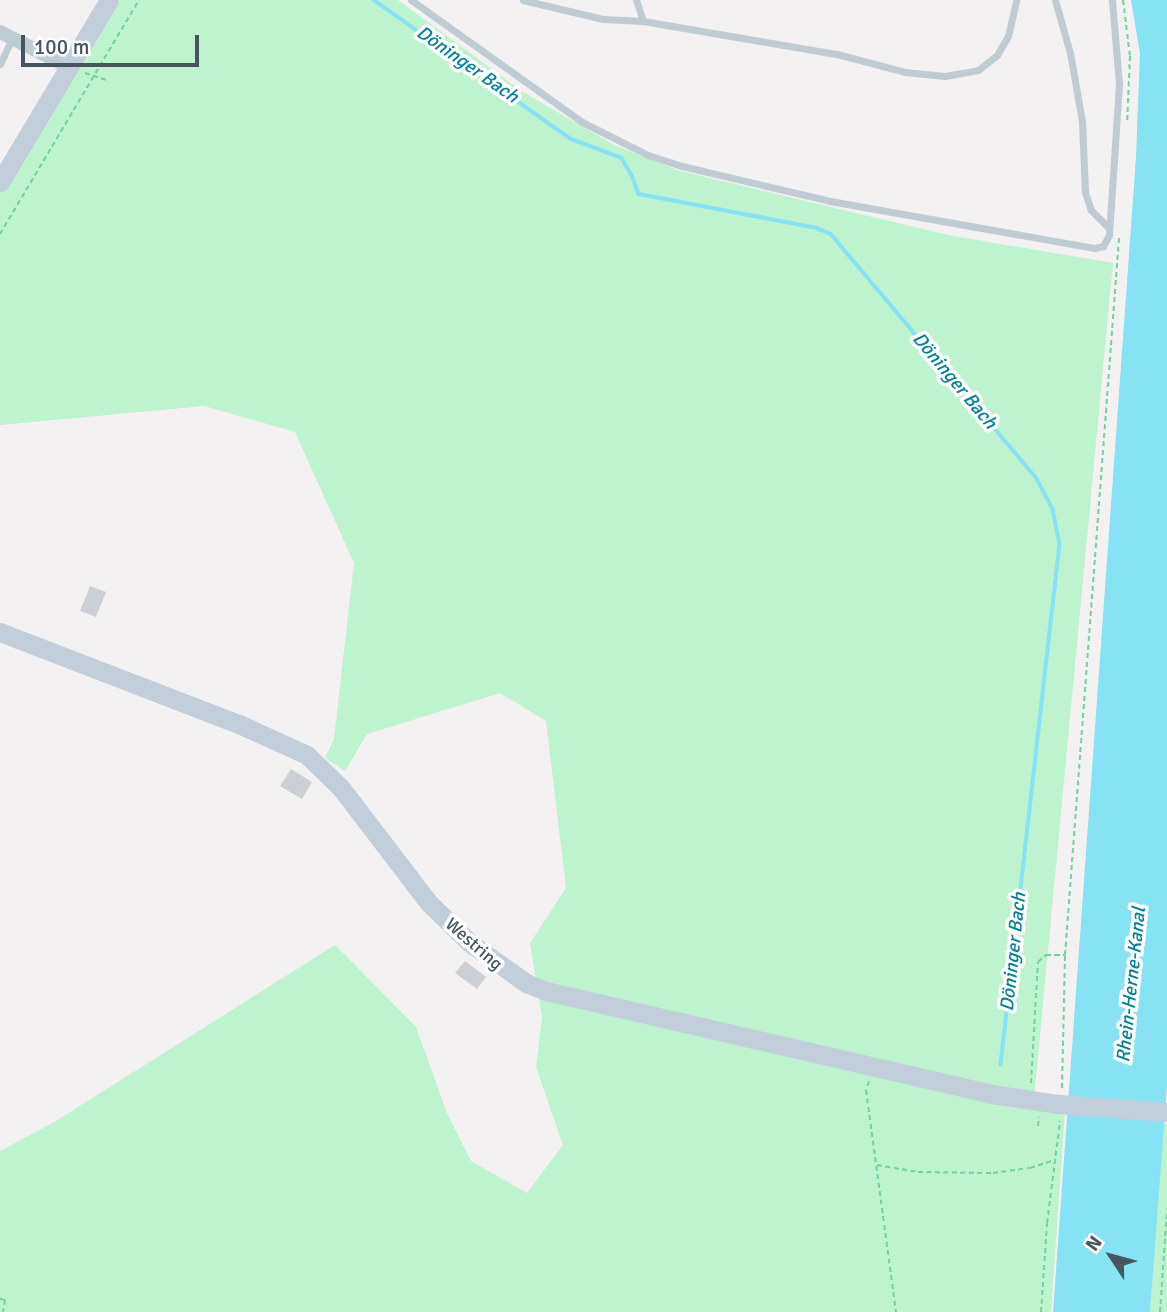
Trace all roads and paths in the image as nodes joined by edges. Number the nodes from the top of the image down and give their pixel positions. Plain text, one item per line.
1 (109, 0) edge
2 (139, 0) edge
3 (411, 0) edge
4 (523, 0) edge
5 (636, 0) edge
6 (1016, 0) edge
7 (1055, 0) edge
8 (1112, 0) edge
9 (1123, 0) edge
10 (643, 21) junction
11 (6, 35) edge
12 (0, 64) edge
13 (69, 67) junction
14 (93, 76) junction
15 (107, 80) dead end
16 (1126, 134) dead end
17 (0, 182) edge
18 (1109, 228) junction
19 (1119, 229) dead end
20 (0, 234) edge
21 (0, 632) edge
22 (1065, 955) junction
23 (872, 1066) junction
24 (1050, 1105) junction
25 (1167, 1112) edge
26 (1038, 1126) dead end
27 (1054, 1160) junction
28 (876, 1165) junction
29 (1167, 1208) edge
30 (0, 1299) edge
31 (3, 1312) edge
32 (896, 1312) edge
33 (1041, 1312) edge
34 (1160, 1312) edge

1 - 13 main road
2 - 14 path
3 - 18 lane
4 - 10 lane
5 - 10 lane
6 - 10 lane
7 - 18 lane
8 - 18 lane
9 - 16 path
11 - 12 lane
11 - 13 street
13 - 17 main road
14 - 15 path
14 - 20 path
19 - 22 path
21 - 23 main road, Westring
22 - 24 path
22 - 24 path
23 - 24 main road, Westring
23 - 28 path
24 - 25 main road, Westring, bridge
24 - 26 path
24 - 27 path
27 - 28 path
27 - 33 path
28 - 32 path
29 - 34 path
30 - 31 path

